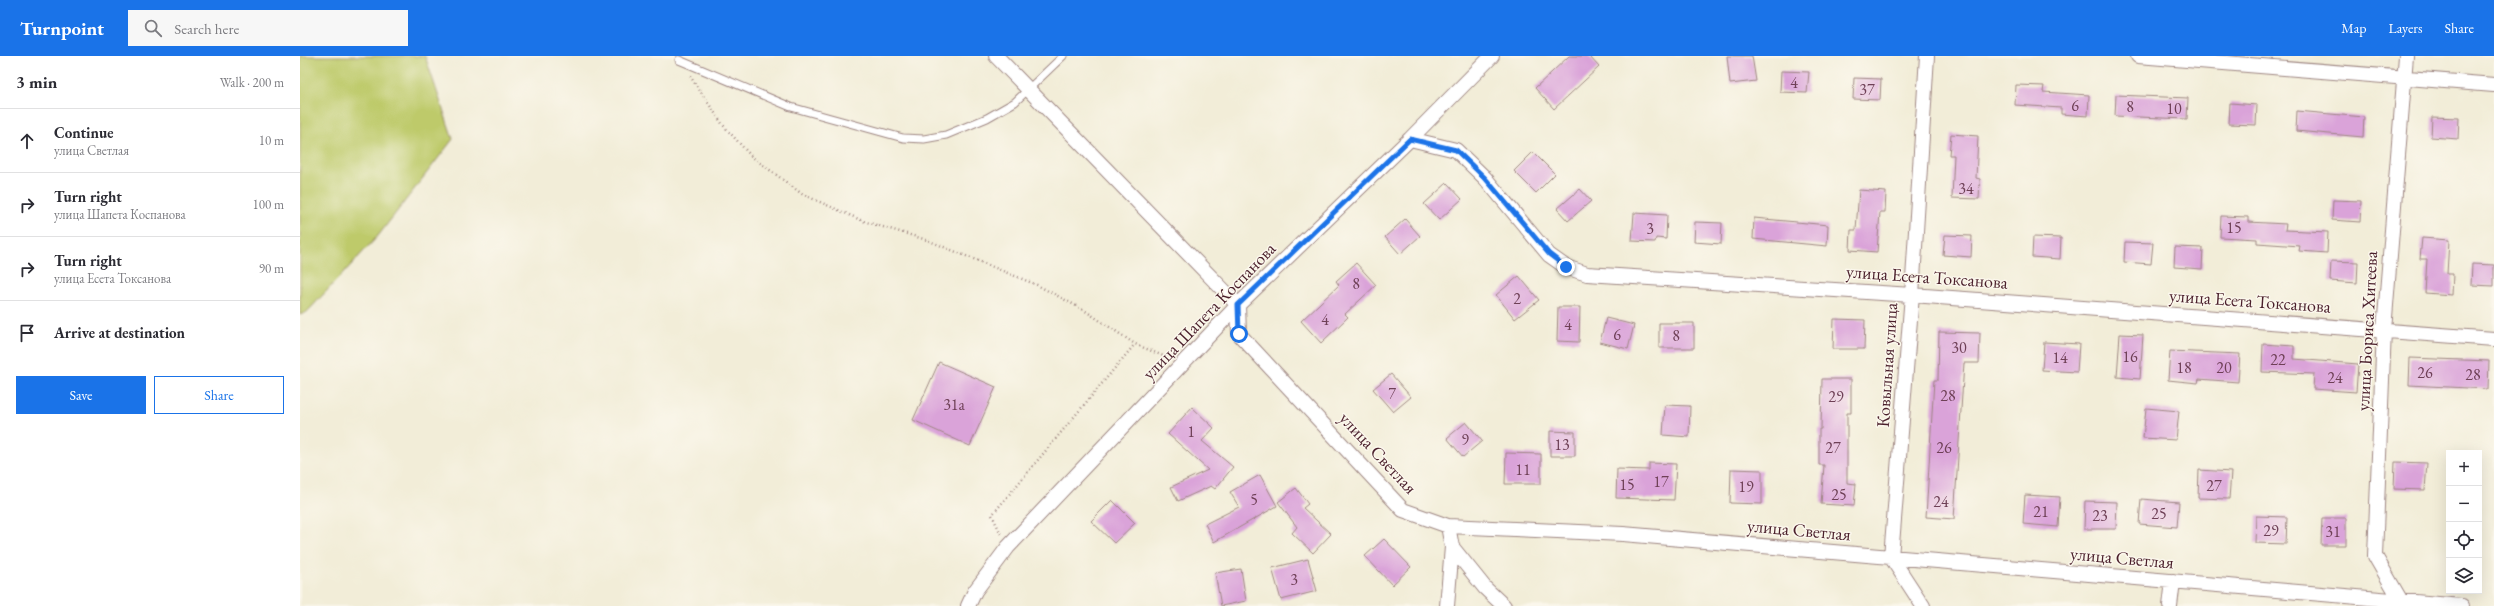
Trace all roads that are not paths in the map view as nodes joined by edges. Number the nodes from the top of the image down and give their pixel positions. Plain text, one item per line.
1 (996, 56) edge
2 (1063, 56) edge
3 (1492, 56) edge
4 (1927, 56) edge
5 (2138, 56) edge
6 (2406, 56) edge
7 (679, 60) road end
8 (2404, 77) junction
9 (2494, 85) edge
10 (1029, 89) junction
11 (1410, 139) junction
12 (1912, 295) junction
13 (1238, 305) junction
14 (2384, 330) junction
15 (2494, 339) edge
16 (1448, 526) junction
17 (1452, 547) junction
18 (1891, 557) junction
19 (2173, 581) junction
20 (2401, 601) junction
21 (968, 606) edge
22 (1447, 606) edge
23 (1504, 606) edge
24 (1924, 606) edge
25 (2170, 606) edge
26 (2462, 606) edge

1 - 10 street
2 - 10 lane
3 - 11 street, улица Шапета Коспанова
4 - 12 street, Ковыльная улица
5 - 8 street
6 - 8 street, улица Бориса Хитеева
7 - 10 lane
8 - 9 street
8 - 14 street, улица Бориса Хитеева
10 - 13 street
11 - 12 street, улица Есета Токсанова
11 - 13 street, улица Шапета Коспанова
12 - 14 street, улица Есета Токсанова
12 - 18 street, Ковыльная улица
13 - 16 street, улица Светлая
13 - 21 street, улица Шапета Коспанова
14 - 15 street, улица Есета Токсанова
14 - 20 street, улица Бориса Хитеева
16 - 17 street
16 - 18 street, улица Светлая
17 - 22 street
17 - 23 street
18 - 19 street, улица Светлая
18 - 24 street
19 - 20 street, улица Светлая
19 - 25 street
20 - 26 street, улица Светлая

